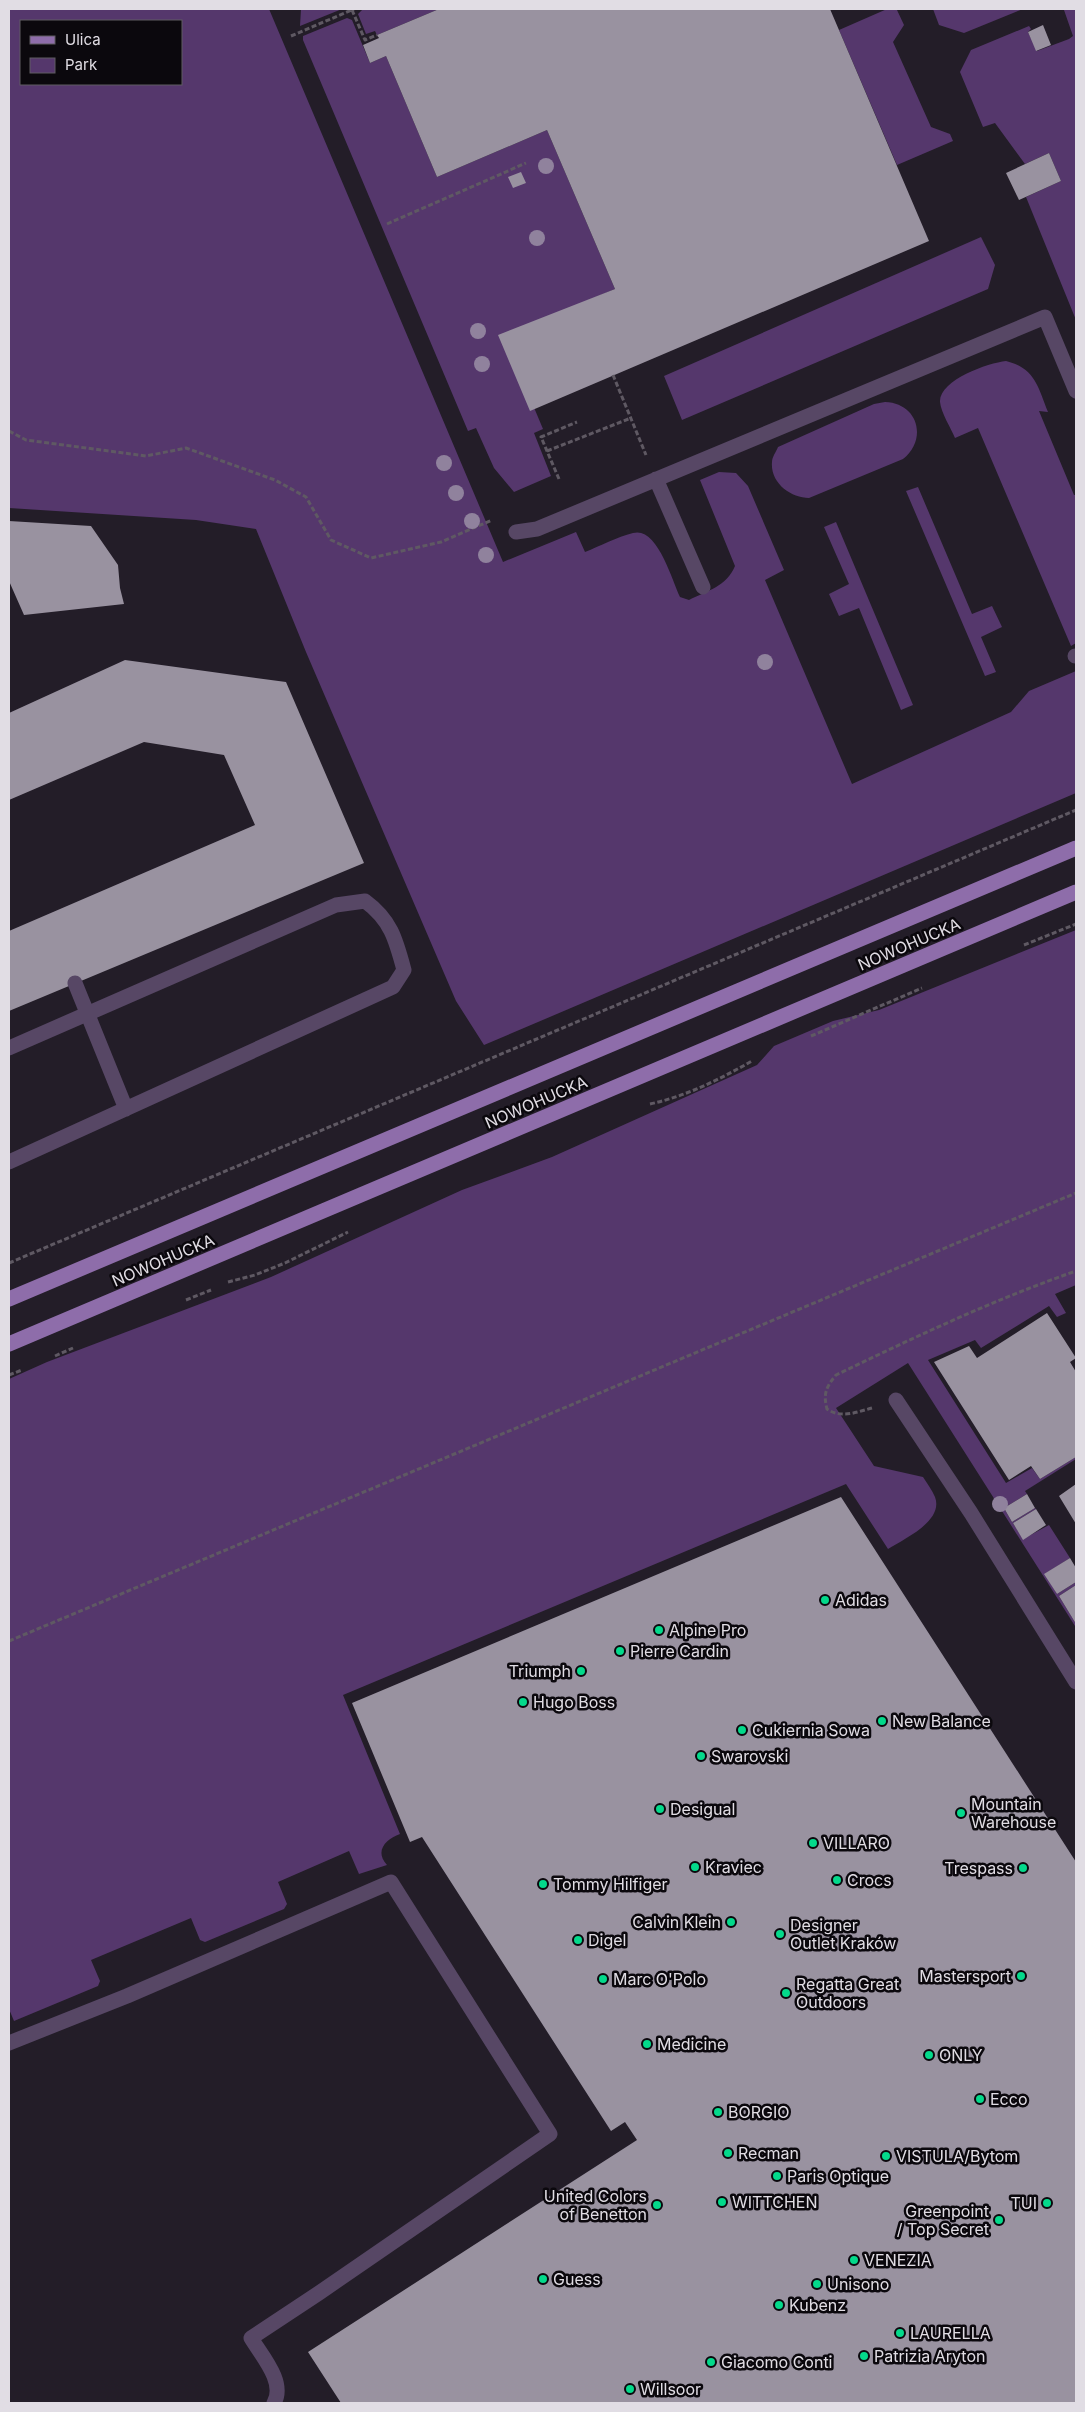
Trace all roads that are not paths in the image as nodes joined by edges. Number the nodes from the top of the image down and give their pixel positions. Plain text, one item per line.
1 (1076, 391) edge
2 (656, 479) junction
3 (516, 532) dead end
4 (703, 586) dead end
5 (1076, 848) edge
6 (1076, 892) edge
7 (75, 983) dead end
8 (88, 1013) junction
9 (9, 1048) edge
10 (126, 1109) junction
11 (9, 1162) edge
12 (9, 1299) edge
13 (9, 1344) edge
14 (896, 1400) road end
15 (1076, 1682) edge
16 (9, 2043) edge
17 (274, 2403) edge

1 - 2 lane
2 - 3 lane
2 - 4 lane
5 - 12 main road, NOWOHUCKA
6 - 13 main road, NOWOHUCKA
7 - 8 lane
8 - 9 lane
8 - 10 lane
8 - 10 lane
10 - 11 lane
14 - 15 lane
16 - 17 lane

